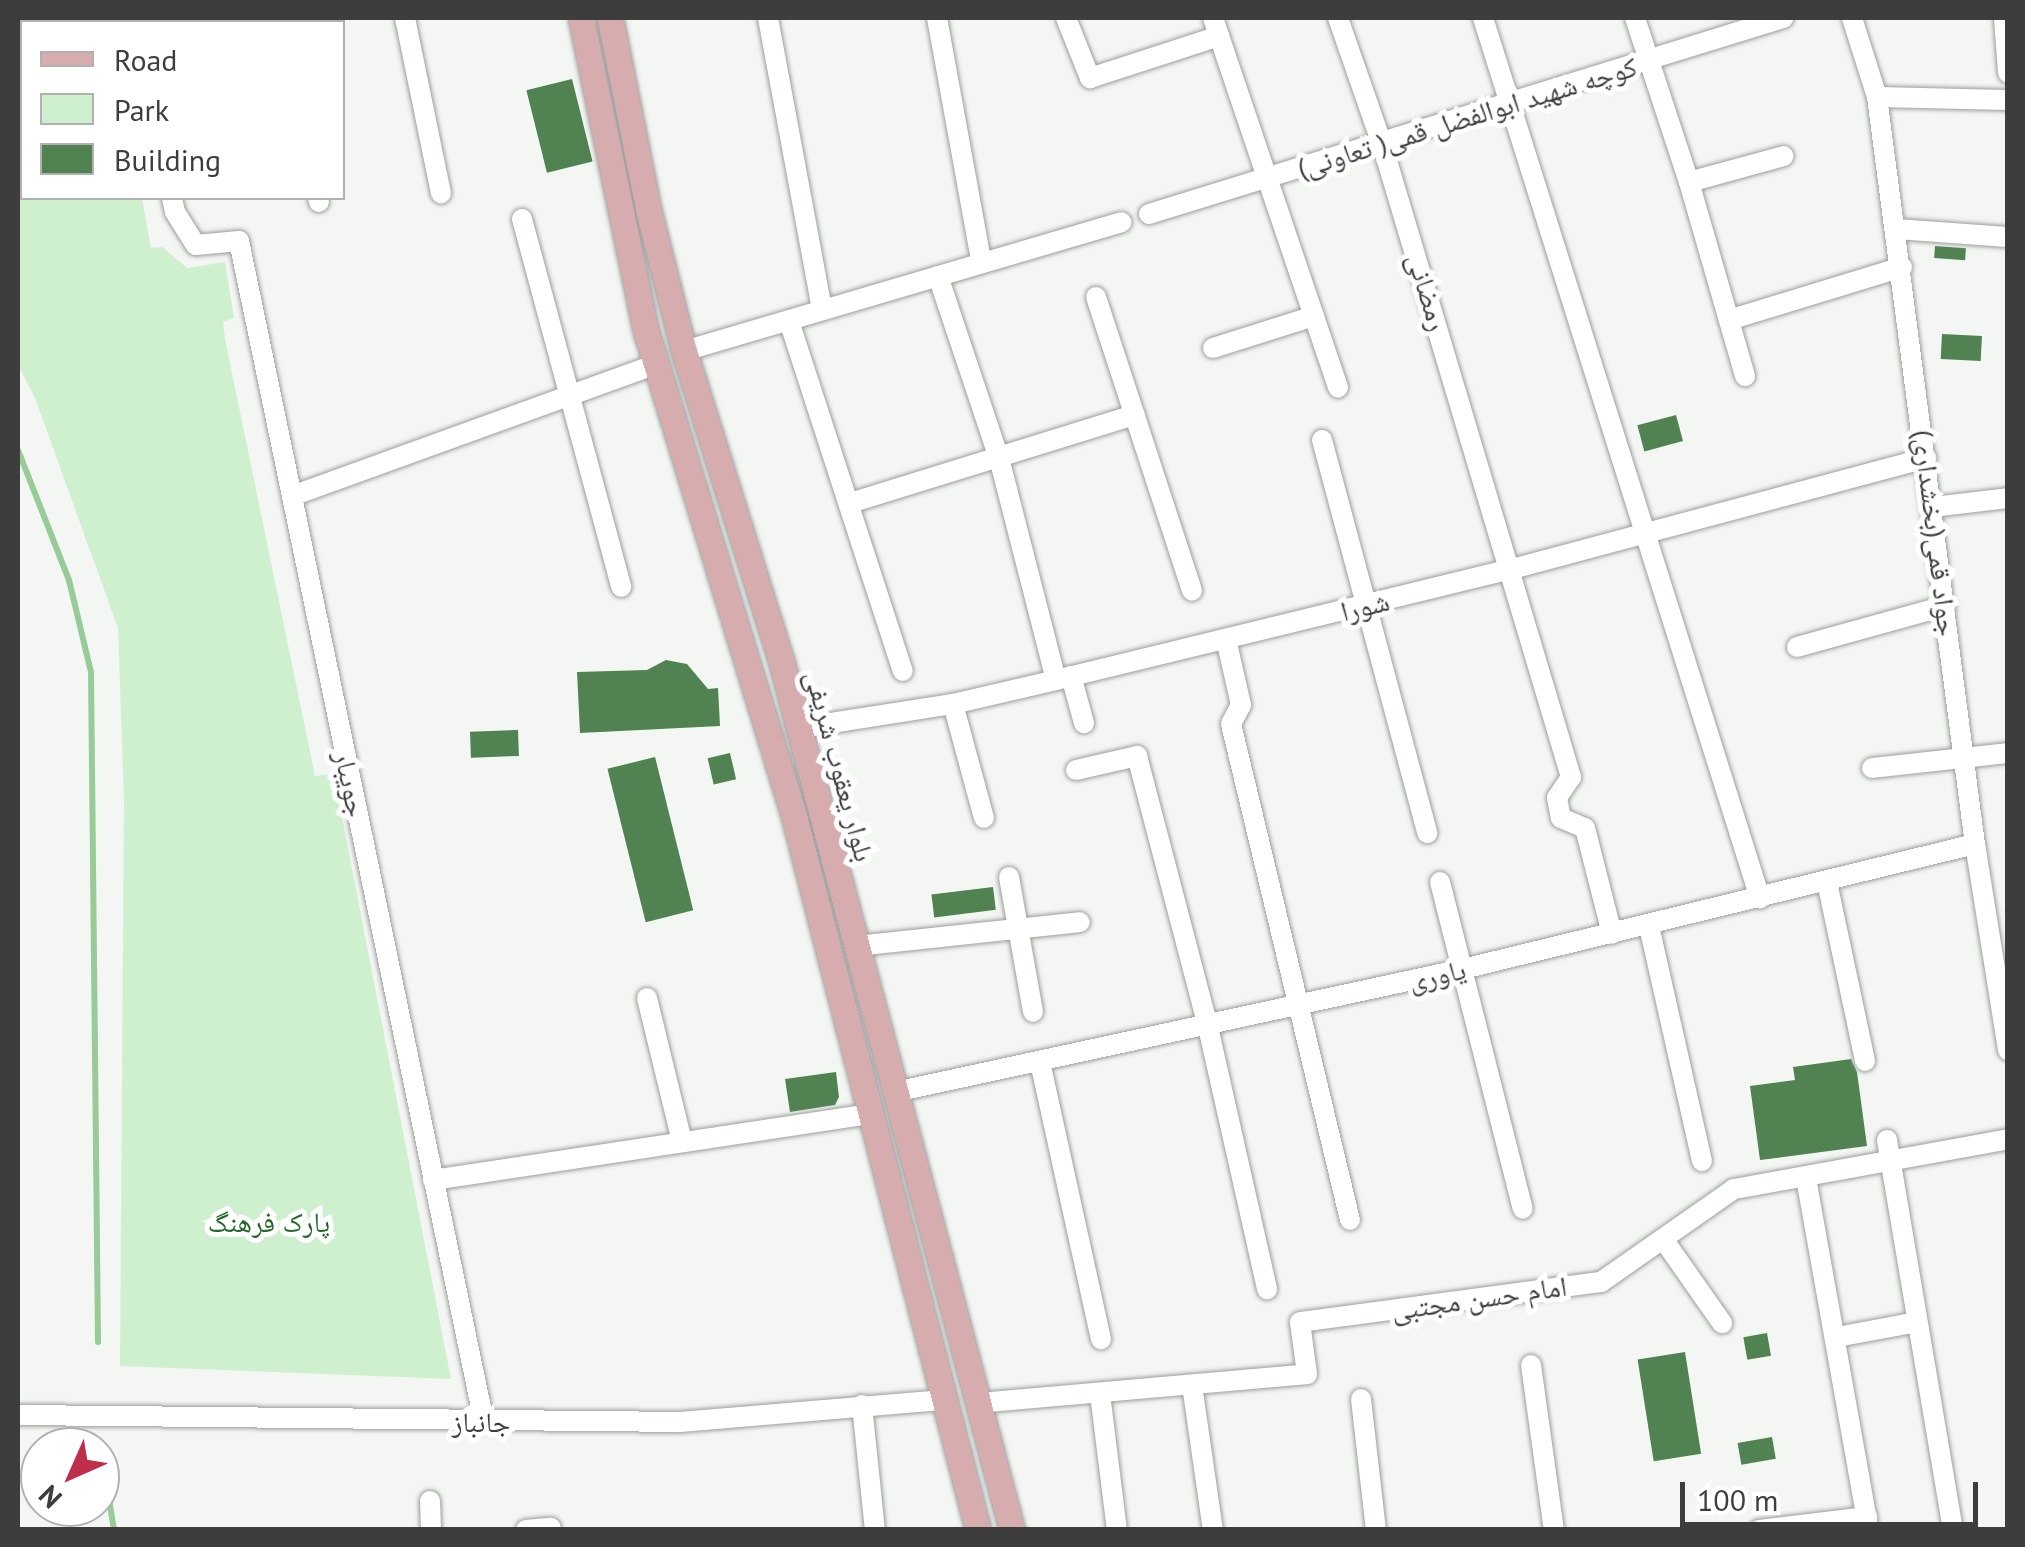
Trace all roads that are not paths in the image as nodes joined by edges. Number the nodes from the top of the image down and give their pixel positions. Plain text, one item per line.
1 (405, 18) edge
2 (581, 18) edge
3 (610, 18) edge
4 (768, 18) edge
5 (937, 18) edge
6 (1066, 18) edge
7 (1338, 18) edge
8 (1483, 18) edge
9 (1635, 18) edge
10 (1783, 18) edge
11 (1852, 18) edge
12 (2004, 18) edge
13 (1216, 27) edge
14 (1649, 60) junction
15 (2008, 74) edge
16 (1877, 96) junction
17 (2008, 100) edge
18 (1514, 103) junction
19 (1382, 144) junction
20 (1784, 156) dead end
21 (1268, 178) junction
22 (1689, 182) junction
23 (441, 193) dead end
24 (172, 200) edge
25 (1150, 214) dead end
26 (522, 218) dead end
27 (1121, 222) dead end
28 (1896, 229) junction
29 (2008, 237) edge
30 (980, 261) junction
31 (1902, 267) junction
32 (938, 276) junction
33 (1096, 297) dead end
34 (822, 309) junction
35 (1314, 316) junction
36 (1729, 320) junction
37 (789, 321) junction
38 (1213, 348) dead end
39 (684, 351) junction
40 (656, 364) junction
41 (1745, 376) dead end
42 (1338, 387) dead end
43 (567, 396) junction
44 (1135, 415) junction
45 (1322, 440) dead end
46 (999, 458) junction
47 (1926, 458) junction
48 (292, 496) junction
49 (2008, 498) edge
50 (850, 502) junction
51 (1933, 507) junction
52 (1647, 533) junction
53 (1512, 569) junction
54 (621, 587) dead end
55 (1192, 591) dead end
56 (1365, 606) junction
57 (1945, 606) junction
58 (1226, 640) junction
59 (1797, 647) dead end
60 (904, 671) dead end
61 (1064, 678) junction
62 (953, 704) junction
63 (1084, 723) dead end
64 (799, 728) junction
65 (767, 733) junction
66 (2008, 753) edge
67 (1966, 755) junction
68 (1872, 768) dead end
69 (1076, 770) dead end
70 (984, 818) dead end
71 (1426, 833) dead end
72 (1975, 844) junction
73 (1010, 877) dead end
74 (1440, 882) dead end
75 (1828, 882) junction
76 (1760, 898) junction
77 (1080, 922) dead end
78 (1649, 926) junction
79 (1018, 929) junction
80 (1612, 934) junction
81 (857, 946) junction
82 (1999, 950) edge
83 (1463, 969) junction
84 (647, 998) dead end
85 (1298, 1007) junction
86 (2004, 1010) edge
87 (1033, 1012) dead end
88 (1208, 1027) junction
89 (2008, 1050) edge
90 (1040, 1062) junction
91 (1865, 1062) dead end
92 (896, 1092) junction
93 (869, 1114) junction
94 (2008, 1139) edge
95 (682, 1142) junction
96 (1888, 1149) junction
97 (1702, 1161) dead end
98 (1806, 1178) junction
99 (433, 1180) junction
100 (1524, 1208) dead end
101 (1350, 1220) dead end
102 (1663, 1239) junction
103 (1266, 1289) dead end
104 (1916, 1322) junction
105 (1722, 1323) dead end
106 (1838, 1337) junction
107 (1101, 1339) dead end
108 (1532, 1365) dead end
109 (1192, 1385) junction
110 (1100, 1394) junction
111 (1361, 1399) dead end
112 (943, 1400) junction
113 (978, 1403) junction
114 (862, 1406) junction
115 (18, 1415) edge
116 (484, 1422) junction
117 (430, 1501) dead end
118 (1868, 1523) edge
119 (551, 1528) edge
120 (431, 1530) edge
121 (526, 1530) edge
122 (875, 1530) edge
123 (978, 1530) edge
124 (1012, 1530) edge
125 (1117, 1530) edge
126 (1213, 1530) edge
127 (1376, 1530) edge
128 (1554, 1530) edge
129 (1759, 1530) edge
130 (1953, 1530) edge

1 - 23 street
2 - 40 main road, بلوار یعقوب شریفی
3 - 39 main road, بلوار یعقوب شریفی
4 - 34 street
5 - 30 street
6 - 13 street
7 - 19 street, رمضانی
8 - 18 street
9 - 14 street
10 - 14 street, کوچه شهید ابوالفضل قمی( تعاونی)
11 - 16 street, جواد قمی(بخشداری)
12 - 15 street
13 - 21 street
14 - 18 street, کوچه شهید ابوالفضل قمی( تعاونی)
14 - 22 street
16 - 17 street
16 - 28 street, جواد قمی(بخشداری)
18 - 19 street, کوچه شهید ابوالفضل قمی( تعاونی)
18 - 52 street
19 - 21 street, کوچه شهید ابوالفضل قمی( تعاونی)
19 - 53 street, رمضانی
20 - 22 street
21 - 25 street, کوچه شهید ابوالفضل قمی( تعاونی)
21 - 35 street
22 - 36 street
24 - 48 street, جویبار
26 - 43 street
27 - 30 street
28 - 29 street
28 - 31 street, جواد قمی(بخشداری)
30 - 32 street
31 - 36 street
31 - 47 street, جواد قمی(بخشداری)
32 - 34 street
32 - 46 street
33 - 44 street
34 - 37 street
35 - 38 street
35 - 42 street
36 - 41 street
37 - 39 street
37 - 50 street
39 - 64 main road, بلوار یعقوب شریفی
40 - 43 street
40 - 65 main road, بلوار یعقوب شریفی
43 - 48 street
43 - 54 street
44 - 46 street
44 - 55 street
45 - 56 street
46 - 50 street
46 - 61 street
47 - 51 street, جواد قمی(بخشداری)
47 - 52 street, شورا
48 - 99 street, جویبار
49 - 51 street
50 - 60 street
51 - 57 street, جواد قمی(بخشداری)
52 - 53 street, شورا
52 - 76 street
53 - 56 street, شورا
53 - 80 street, رمضانی
56 - 58 street, شورا
56 - 71 street
57 - 59 street
57 - 67 street, جواد قمی(بخشداری)
58 - 61 street, شورا
58 - 85 street
61 - 62 street, شورا
61 - 63 street
62 - 64 street, شورا
62 - 70 street
64 - 65 main road
64 - 81 main road, بلوار یعقوب شریفی
65 - 93 main road, بلوار یعقوب شریفی
66 - 67 street
67 - 68 street
67 - 72 street, جواد قمی(بخشداری)
69 - 88 street
72 - 75 street, یاوری
72 - 82 street, جواد قمی(بخشداری)
73 - 79 street
74 - 83 street
75 - 76 street, یاوری
75 - 91 street
76 - 78 street, یاوری
77 - 79 street
78 - 80 street, یاوری
78 - 97 street
79 - 81 street
79 - 87 street
80 - 83 street, یاوری
81 - 92 main road, بلوار یعقوب شریفی
82 - 86 street, جواد قمی(بخشداری)
83 - 85 street, یاوری
83 - 100 street
84 - 95 street
85 - 88 street, یاوری
85 - 101 street
86 - 89 street, جواد قمی(بخشداری)
88 - 90 street, یاوری
88 - 103 street
90 - 92 street, یاوری
90 - 107 street
92 - 93 main road
92 - 113 main road, بلوار یعقوب شریفی
93 - 95 street
93 - 112 main road, بلوار یعقوب شریفی
94 - 96 street, امام حسن مجتبی
95 - 99 street
96 - 98 street, امام حسن مجتبی
96 - 104 street
98 - 102 street, امام حسن مجتبی
98 - 106 street
99 - 116 street, جویبار
102 - 105 street
102 - 109 street, امام حسن مجتبی
104 - 106 street
104 - 130 street
106 - 118 street
108 - 128 street
109 - 110 street, امام حسن مجتبی
109 - 126 street
110 - 113 street, امام حسن مجتبی
110 - 125 street
111 - 127 street
112 - 113 main road
112 - 114 street, جانباز
112 - 123 main road, بلوار یعقوب شریفی
113 - 124 main road, بلوار یعقوب شریفی
114 - 116 street, جانباز
114 - 122 street
115 - 116 street, جانباز
117 - 120 street
118 - 129 street
119 - 121 street

